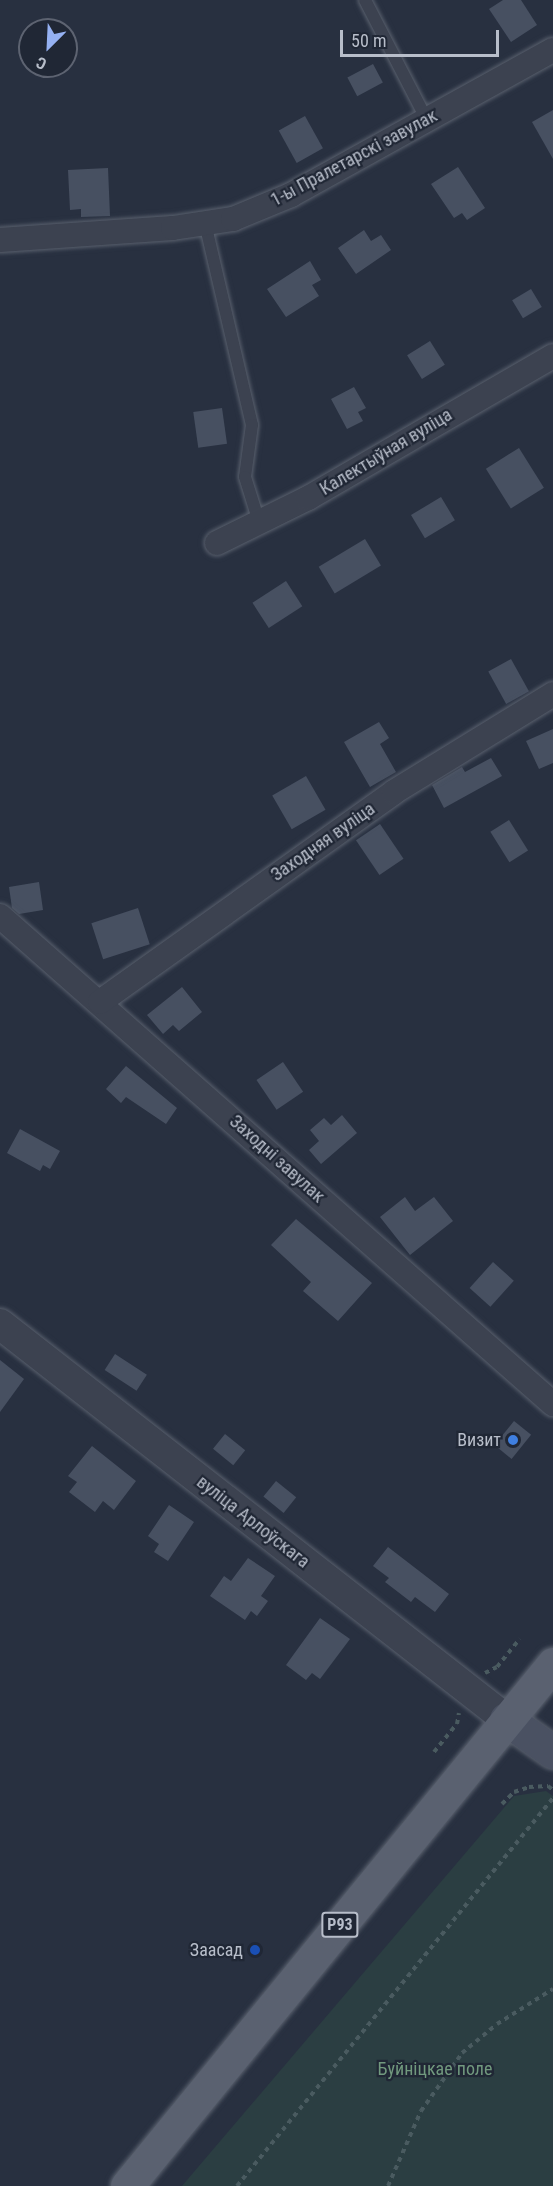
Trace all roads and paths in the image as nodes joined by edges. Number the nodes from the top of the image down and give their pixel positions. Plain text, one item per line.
1 (365, 0) edge
2 (553, 50) edge
3 (427, 120) junction
4 (205, 223) junction
5 (0, 240) edge
6 (553, 356) edge
7 (259, 522) junction
8 (217, 543) dead end
9 (553, 694) edge
10 (0, 916) edge
11 (100, 1002) junction
12 (0, 1323) edge
13 (553, 1404) edge
14 (520, 1639) dead end
15 (553, 1664) edge
16 (477, 1669) dead end
17 (460, 1708) dead end
18 (506, 1719) junction
19 (434, 1752) dead end
20 (553, 1752) edge
21 (553, 1790) edge
22 (553, 1798) edge
23 (502, 1804) dead end
24 (553, 1989) edge
25 (127, 2186) edge
26 (237, 2186) edge
27 (388, 2186) edge

1 - 3 lane
2 - 3 street, 1-ы Пралетарскі завулак
3 - 4 street, 1-ы Пралетарскі завулак
4 - 5 street, 1-ы Пралетарскі завулак
4 - 7 lane
6 - 7 street, Калектыўная вуліца
7 - 8 street, Калектыўная вуліца
9 - 11 street, Заходняя вуліца
10 - 11 street, Заходні завулак
11 - 13 street, Заходні завулак
12 - 18 street, вуліца Арлоўскага
14 - 16 path
15 - 18 main road, Р93
17 - 19 path
18 - 20 main road
18 - 25 main road, Р93
21 - 23 path
22 - 26 path
24 - 27 path

